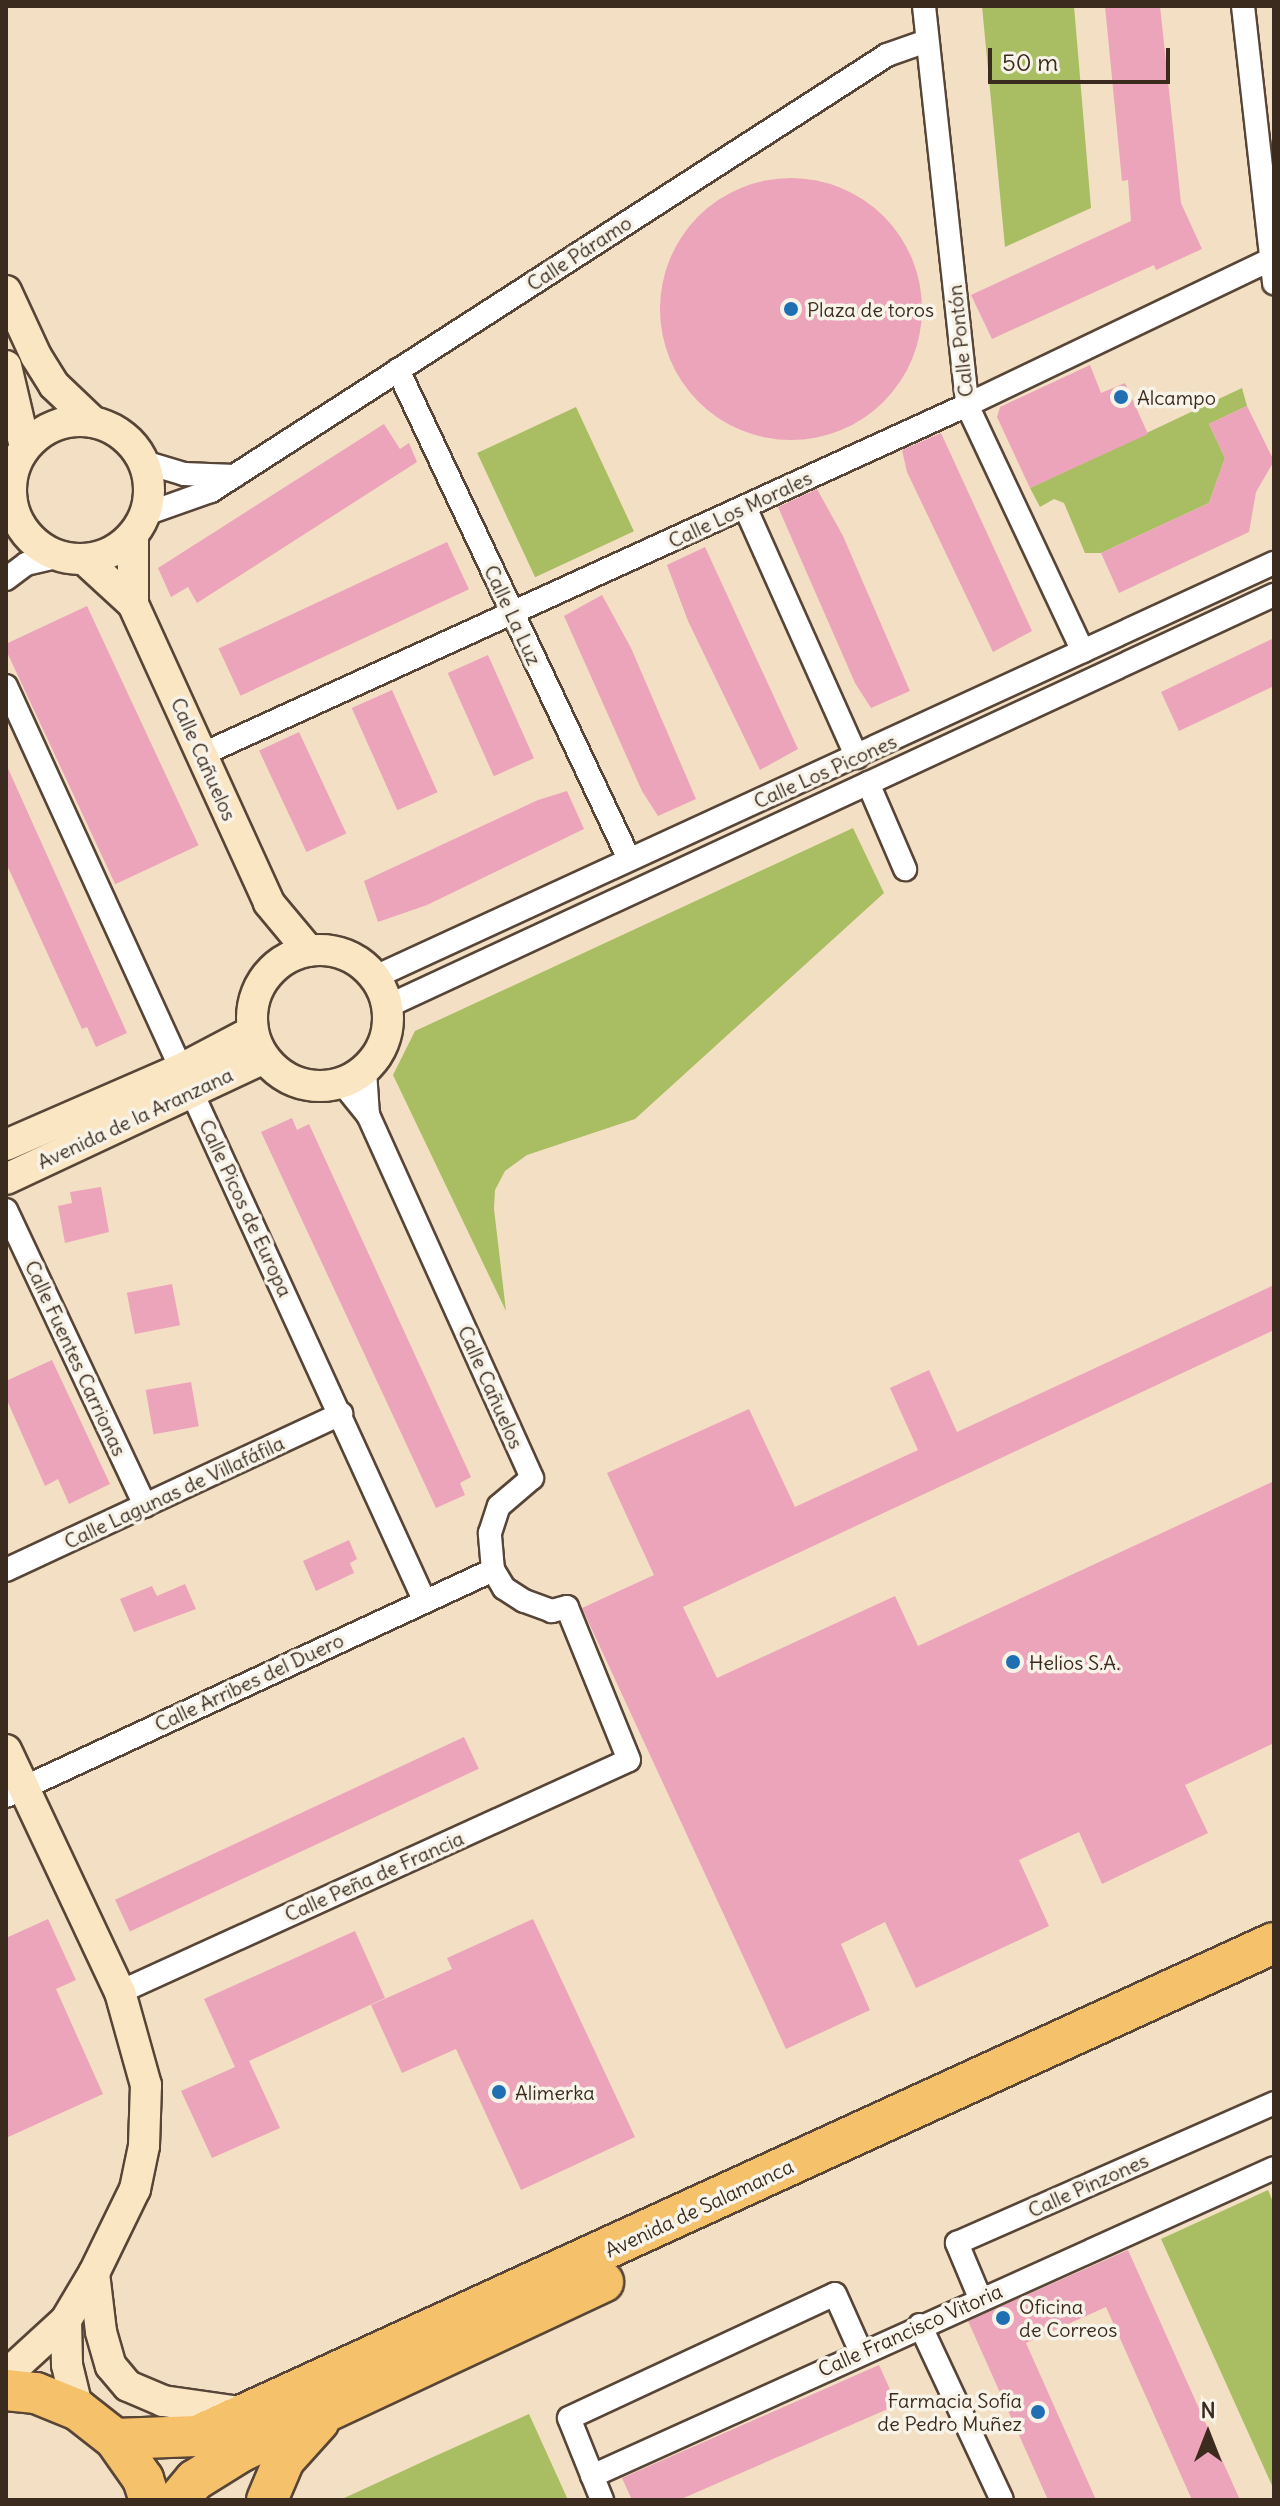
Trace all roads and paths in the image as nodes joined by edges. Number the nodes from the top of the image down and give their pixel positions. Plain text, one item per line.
1 (924, 6) edge
2 (1243, 6) edge
3 (927, 41) junction
4 (1272, 259) edge
5 (1274, 283) edge
6 (6, 291) edge
7 (6, 366) edge
8 (398, 370) junction
9 (967, 405) junction
10 (93, 422) junction
11 (25, 447) junction
12 (144, 462) junction
13 (236, 476) junction
14 (745, 507) junction
15 (9, 513) edge
16 (139, 526) junction
17 (71, 558) junction
18 (1274, 563) edge
19 (6, 579) edge
20 (1274, 595) edge
21 (133, 604) junction
22 (513, 614) junction
23 (1083, 651) junction
24 (6, 686) edge
25 (203, 754) junction
26 (857, 757) junction
27 (868, 783) junction
28 (629, 859) junction
29 (905, 869) dead end
30 (275, 914) junction
31 (309, 951) junction
32 (280, 963) junction
33 (375, 977) junction
34 (388, 1006) junction
35 (258, 1044) junction
36 (354, 1077) junction
37 (186, 1081) junction
38 (6, 1145) edge
39 (6, 1179) edge
40 (6, 1210) edge
41 (341, 1414) junction
42 (145, 1506) junction
43 (6, 1570) edge
44 (493, 1570) junction
45 (424, 1600) junction
46 (6, 1750) edge
47 (15, 1792) edge
48 (1274, 1943) edge
49 (1274, 1973) edge
50 (120, 1992) junction
51 (1274, 2103) edge
52 (1274, 2168) edge
53 (94, 2273) junction
54 (980, 2298) junction
55 (66, 2320) junction
56 (920, 2325) junction
57 (861, 2352) junction
58 (6, 2375) edge
59 (6, 2390) edge
60 (78, 2410) junction
61 (329, 2410) junction
62 (249, 2413) junction
63 (115, 2439) junction
64 (592, 2476) junction
65 (150, 2500) edge
66 (178, 2500) edge
67 (267, 2500) edge
68 (602, 2500) edge
69 (1002, 2500) edge

1 - 3 street, Calle Pontón
2 - 4 street
3 - 8 street, Calle Páramo
3 - 9 street, Calle Pontón
4 - 5 street
4 - 9 street, Calle Los Morales
6 - 10 street
7 - 11 street
8 - 13 street, Calle Páramo
8 - 22 street, Calle La Luz
9 - 14 street, Calle Los Morales
9 - 23 street, Calle Pontón
10 - 11 street
10 - 12 street
11 - 15 street
12 - 13 street
12 - 16 street
13 - 16 street, Calle Páramo
14 - 22 street, Calle Los Morales
14 - 26 street
15 - 17 street
16 - 17 street
16 - 21 street, Calle Cañuelos
17 - 19 street
17 - 21 street, Calle Cañuelos
18 - 23 street, Calle Los Picones
20 - 27 street, Calle Los Picones
21 - 25 street, Calle Cañuelos
22 - 25 street, Calle Los Morales
22 - 28 street, Calle La Luz
23 - 26 street, Calle Los Picones
24 - 37 street, Calle Picos de Europa
25 - 30 street, Calle Cañuelos
26 - 28 street, Calle Los Picones
27 - 29 street
27 - 34 street, Calle Los Picones
28 - 33 street, Calle Los Picones
30 - 31 street, Calle Cañuelos
30 - 32 street, Calle Cañuelos
31 - 32 street
31 - 33 street
32 - 35 street
33 - 34 street
34 - 36 street
35 - 36 street
35 - 37 street, Avenida de la Aranzana
36 - 44 street, Calle Cañuelos
37 - 38 street, Avenida de la Aranzana
37 - 39 street, Avenida de la Aranzana
37 - 41 street, Calle Picos de Europa
40 - 42 street, Calle Fuentes Carrionas
41 - 42 street, Calle Lagunas de Villafáfila
41 - 45 street, Calle Picos de Europa
42 - 43 street, Calle Lagunas de Villafáfila
44 - 45 street, Calle Arribes del Duero
44 - 50 street, Calle Peña de Francia
45 - 47 street, Calle Arribes del Duero
46 - 47 street
47 - 50 street
48 - 62 highway, Avenida de Salamanca
49 - 61 highway, Avenida de Salamanca
50 - 53 street
51 - 54 street, Calle Pinzones
52 - 54 street, Calle Francisco Vitoria
53 - 55 street
53 - 62 street
54 - 56 street, Calle Francisco Vitoria
55 - 58 street
55 - 60 street
56 - 57 street, Calle Francisco Vitoria
56 - 69 street
57 - 64 street, Calle Francisco Vitoria
57 - 64 street
59 - 60 highway
60 - 63 highway
61 - 66 highway, Avenida de Salamanca
61 - 67 highway
62 - 63 highway, Avenida de Salamanca
63 - 65 highway
64 - 68 street

